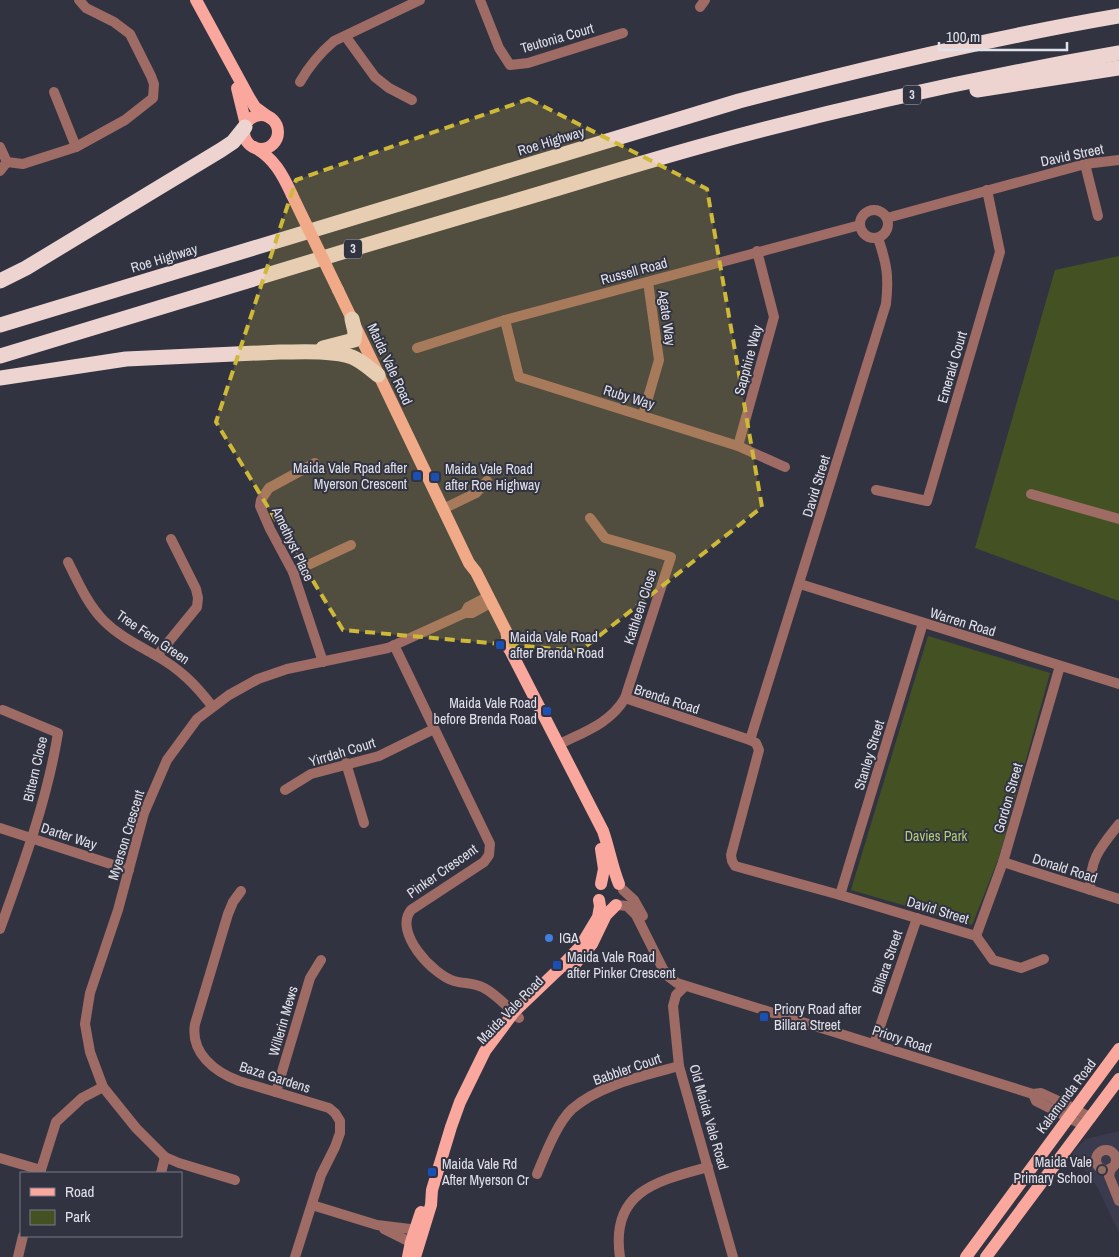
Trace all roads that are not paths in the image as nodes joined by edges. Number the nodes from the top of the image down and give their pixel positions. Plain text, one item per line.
1 (79, 0) edge
2 (196, 0) edge
3 (420, 0) edge
4 (480, 0) edge
5 (1119, 8) edge
6 (1119, 16) edge
7 (624, 33) dead end
8 (346, 37) junction
9 (220, 46) junction
10 (1119, 53) edge
11 (1119, 68) edge
12 (856, 70) junction
13 (300, 82) dead end
14 (54, 92) dead end
15 (412, 100) dead end
16 (270, 118) junction
17 (246, 126) junction
18 (278, 133) junction
19 (707, 145) junction
20 (0, 147) edge
21 (76, 147) junction
22 (254, 147) junction
23 (1119, 160) edge
24 (7, 162) junction
25 (1085, 164) junction
26 (0, 171) edge
27 (285, 178) junction
28 (987, 190) junction
29 (1098, 216) dead end
30 (887, 218) junction
31 (860, 225) junction
32 (878, 238) junction
33 (757, 251) junction
34 (0, 281) edge
35 (648, 282) junction
36 (352, 320) junction
37 (505, 320) junction
38 (0, 325) edge
39 (417, 348) dead end
40 (304, 352) junction
41 (0, 356) edge
42 (378, 375) junction
43 (0, 378) edge
44 (643, 415) junction
45 (738, 446) junction
46 (315, 463) dead end
47 (785, 467) dead end
48 (487, 481) dead end
49 (876, 490) dead end
50 (1030, 494) dead end
51 (443, 510) junction
52 (590, 518) dead end
53 (1119, 519) edge
54 (171, 539) dead end
55 (351, 545) dead end
56 (68, 562) dead end
57 (293, 572) junction
58 (800, 584) junction
59 (487, 601) junction
60 (923, 624) junction
61 (394, 645) junction
62 (157, 656) junction
63 (323, 662) junction
64 (1060, 666) junction
65 (1119, 684) edge
66 (625, 698) junction
67 (212, 706) junction
68 (2, 710) dead end
69 (434, 729) junction
70 (750, 740) junction
71 (558, 745) junction
72 (346, 763) junction
73 (574, 776) junction
74 (285, 790) dead end
75 (364, 823) dead end
76 (1119, 824) edge
77 (0, 828) edge
78 (33, 839) junction
79 (1003, 862) junction
80 (129, 870) junction
81 (601, 884) junction
82 (621, 887) junction
83 (1090, 890) junction
84 (241, 891) dead end
85 (840, 895) junction
86 (1119, 899) edge
87 (599, 900) junction
88 (617, 905) junction
89 (917, 918) junction
90 (0, 929) edge
91 (976, 936) junction
92 (1044, 959) dead end
93 (321, 960) dead end
94 (659, 960) junction
95 (685, 986) junction
96 (517, 1015) junction
97 (874, 1044) junction
98 (1119, 1049) edge
99 (680, 1066) junction
100 (1119, 1079) edge
101 (103, 1087) junction
102 (276, 1092) junction
103 (1072, 1113) junction
104 (1088, 1122) junction
105 (1116, 1151) edge
106 (165, 1157) junction
107 (0, 1158) edge
108 (708, 1167) junction
109 (1111, 1168) junction
110 (40, 1172) edge
111 (161, 1172) edge
112 (537, 1174) dead end
113 (235, 1180) dead end
114 (1119, 1201) edge
115 (312, 1205) junction
116 (23, 1237) edge
117 (416, 1242) edge
118 (18, 1257) edge
119 (295, 1257) edge
120 (408, 1257) edge
121 (620, 1257) edge
122 (732, 1257) edge
123 (966, 1257) edge
124 (986, 1257) edge

1 - 21 street
2 - 9 main road
3 - 8 street
4 - 7 street, Teutonia Court
5 - 12 highway
6 - 12 highway, Roe Highway / 3
8 - 13 street
8 - 15 street
9 - 16 main road
9 - 17 main road
10 - 19 highway, 3
11 - 19 highway
12 - 38 highway, Roe Highway / 3
14 - 21 street
16 - 17 main road
16 - 18 main road
17 - 22 main road
17 - 34 highway
18 - 22 main road
18 - 27 main road, Maida Vale Road
19 - 41 highway, 3
20 - 24 street
21 - 24 street
22 - 27 main road, Maida Vale Road
23 - 25 street, David Street
24 - 26 street
25 - 28 street, David Street
25 - 29 street
27 - 36 main road, Maida Vale Road, bridge
28 - 30 street, David Street
28 - 49 street, Emerald Court
30 - 31 street
30 - 32 street
31 - 32 street
31 - 33 street, Russell Road
32 - 58 street, David Street
33 - 35 street, Russell Road
33 - 45 street, Sapphire Way
35 - 37 street, Russell Road
35 - 44 street, Agate Way
36 - 40 highway
36 - 42 main road, Maida Vale Road
37 - 39 street, Russell Road
37 - 44 street, Ruby Way
40 - 42 highway
40 - 43 highway
42 - 51 main road, Maida Vale Road
44 - 45 street, Ruby Way
45 - 47 street, Ruby Way
46 - 57 street, Amethyst Place
48 - 51 street
50 - 53 street
51 - 59 main road, Maida Vale Road
52 - 66 street, Kathleen Close
54 - 62 street
55 - 57 street
56 - 62 street, Tree Fern Green
57 - 63 street, Amethyst Place
58 - 60 street, Warren Road
58 - 70 street, David Street
59 - 61 street, Myerson Crescent
59 - 71 main road, Maida Vale Road
60 - 64 street, Warren Road
60 - 85 street, Stanley Street
61 - 63 street, Myerson Crescent
61 - 69 street, Pinker Crescent
62 - 67 street, Tree Fern Green
63 - 67 street, Myerson Crescent
64 - 65 street, Warren Road
64 - 79 street, Gordon Street
66 - 70 street, Brenda Road
66 - 71 street, Brenda Road
67 - 80 street, Myerson Crescent
68 - 78 street, Bittern Close
69 - 72 street, Yirrdah Court
69 - 96 street, Pinker Crescent
70 - 85 street, David Street
71 - 73 main road, Maida Vale Road
72 - 74 street, Yirrdah Court
72 - 75 street
73 - 81 main road, Maida Vale Road
73 - 82 main road, Maida Vale Road
76 - 83 street
77 - 78 street, Darter Way
78 - 80 street, Darter Way
78 - 90 street
79 - 83 street, Donald Road
79 - 91 street, Gordon Street
80 - 101 street, Myerson Crescent
81 - 82 main road
81 - 87 main road
82 - 88 main road
82 - 94 street, Priory Road
83 - 86 street, Donald Road
84 - 102 street, Baza Gardens
85 - 89 street, David Street
87 - 88 main road
87 - 96 main road, Maida Vale Road
88 - 94 street, Priory Road
88 - 96 main road, Maida Vale Road
89 - 91 street, David Street
89 - 97 street, Billara Street
91 - 92 street, David Street
93 - 102 street, Willerin Mews
94 - 95 street, Priory Road
95 - 97 street, Priory Road
95 - 99 street, Old Maida Vale Road
96 - 117 main road, Maida Vale Road
97 - 103 street, Priory Road
98 - 103 main road, Kalamunda Road
99 - 108 street, Old Maida Vale Road
99 - 112 street, Babbler Court
100 - 104 main road
101 - 106 street, Myerson Crescent
101 - 110 street
102 - 115 street, Baza Gardens
103 - 104 street, Priory Road
103 - 123 main road, Kalamunda Road
104 - 124 main road
105 - 109 street
105 - 109 street
106 - 111 street
106 - 113 street, Myerson Crescent
107 - 110 street
108 - 121 street
108 - 122 street, Old Maida Vale Road
109 - 114 street
115 - 117 street
115 - 119 street, Baza Gardens
116 - 118 street
117 - 120 main road, Maida Vale Road

